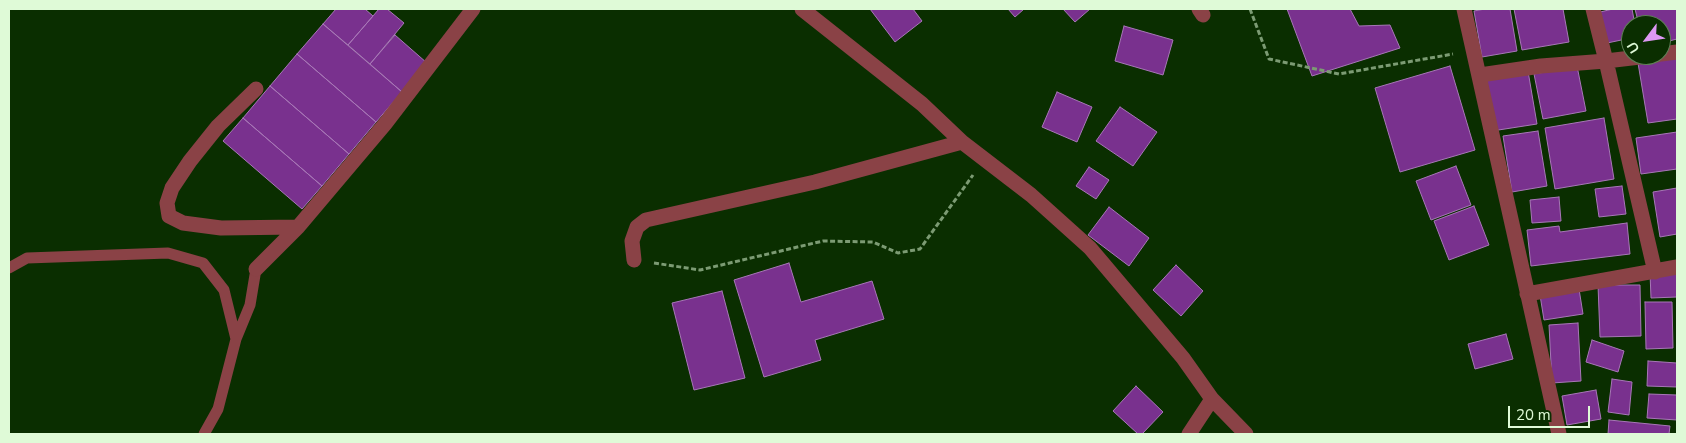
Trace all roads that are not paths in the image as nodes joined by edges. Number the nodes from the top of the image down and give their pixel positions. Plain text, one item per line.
1 (473, 9) edge
2 (802, 9) edge
3 (1464, 9) edge
4 (1593, 9) edge
5 (1621, 59) edge
6 (1606, 61) junction
7 (1480, 75) junction
8 (256, 89) dead end
9 (962, 142) junction
10 (298, 227) junction
11 (634, 260) road end
12 (1677, 267) edge
13 (9, 268) edge
14 (256, 269) joint
15 (1656, 272) junction
16 (1527, 294) junction
17 (236, 339) junction
18 (1212, 399) junction
19 (204, 434) edge
20 (1189, 434) edge
21 (1246, 434) edge
22 (1559, 434) edge

1 - 10 street
2 - 9 street
3 - 7 street
4 - 6 street
5 - 6 street
6 - 7 street
6 - 15 street
7 - 16 street
8 - 10 street
9 - 11 street
9 - 18 street
10 - 14 street
12 - 15 street
13 - 17 lane
14 - 17 lane
15 - 16 street
16 - 22 street
17 - 19 lane
18 - 20 street
18 - 21 street

